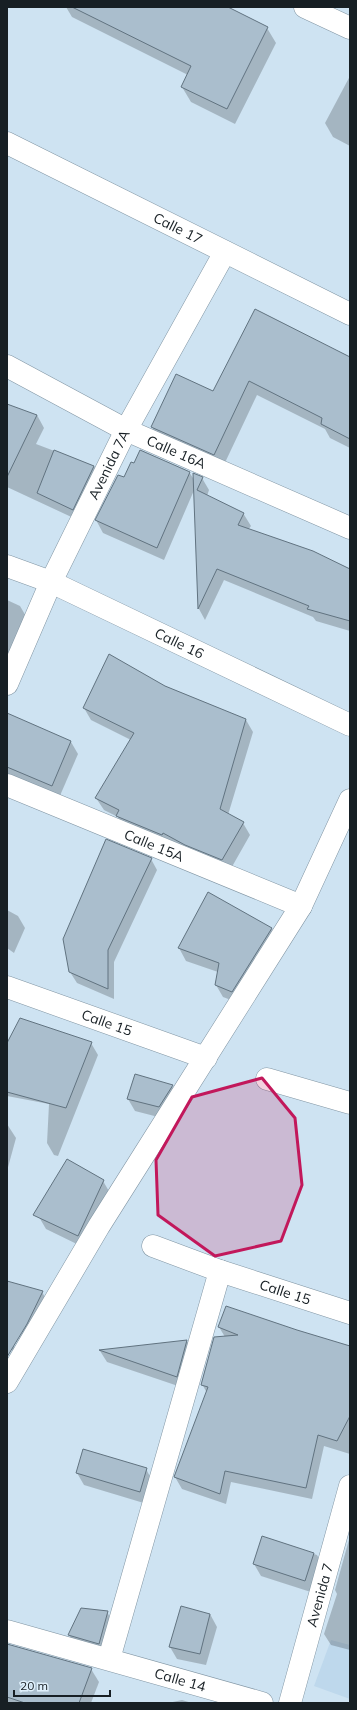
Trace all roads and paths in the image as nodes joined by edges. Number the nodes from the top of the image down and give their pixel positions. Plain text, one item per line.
1 (305, 7) edge
2 (350, 28) edge
3 (7, 143) edge
4 (225, 252) junction
5 (350, 314) edge
6 (7, 366) edge
7 (126, 430) junction
8 (350, 528) edge
9 (7, 566) edge
10 (51, 582) junction
11 (7, 684) edge
12 (350, 725) edge
13 (7, 785) edge
14 (350, 800) edge
15 (301, 906) junction
16 (7, 987) edge
17 (206, 1058) junction
18 (266, 1079) dead end
19 (350, 1102) edge
20 (153, 1246) dead end
21 (220, 1271) junction
22 (350, 1313) edge
23 (7, 1382) edge
24 (350, 1486) edge
25 (7, 1631) edge
26 (109, 1659) junction
27 (262, 1703) edge
28 (290, 1703) edge

1 - 2 street
3 - 4 street, Calle 17
4 - 5 street, Calle 17
4 - 7 street, Avenida 7A
6 - 7 street, Calle 16A
7 - 8 street, Calle 16A
7 - 10 street, Avenida 7A
9 - 10 street, Calle 16
10 - 11 street, Avenida 7A
10 - 12 street, Calle 16
13 - 15 street, Calle 15A
14 - 15 street
15 - 17 street
16 - 17 street, Calle 15
17 - 23 street
18 - 19 street
20 - 21 street, Calle 15
21 - 22 street, Calle 15
21 - 26 street
24 - 28 street, Avenida 7
25 - 26 street, Calle 14
26 - 27 street, Calle 14

